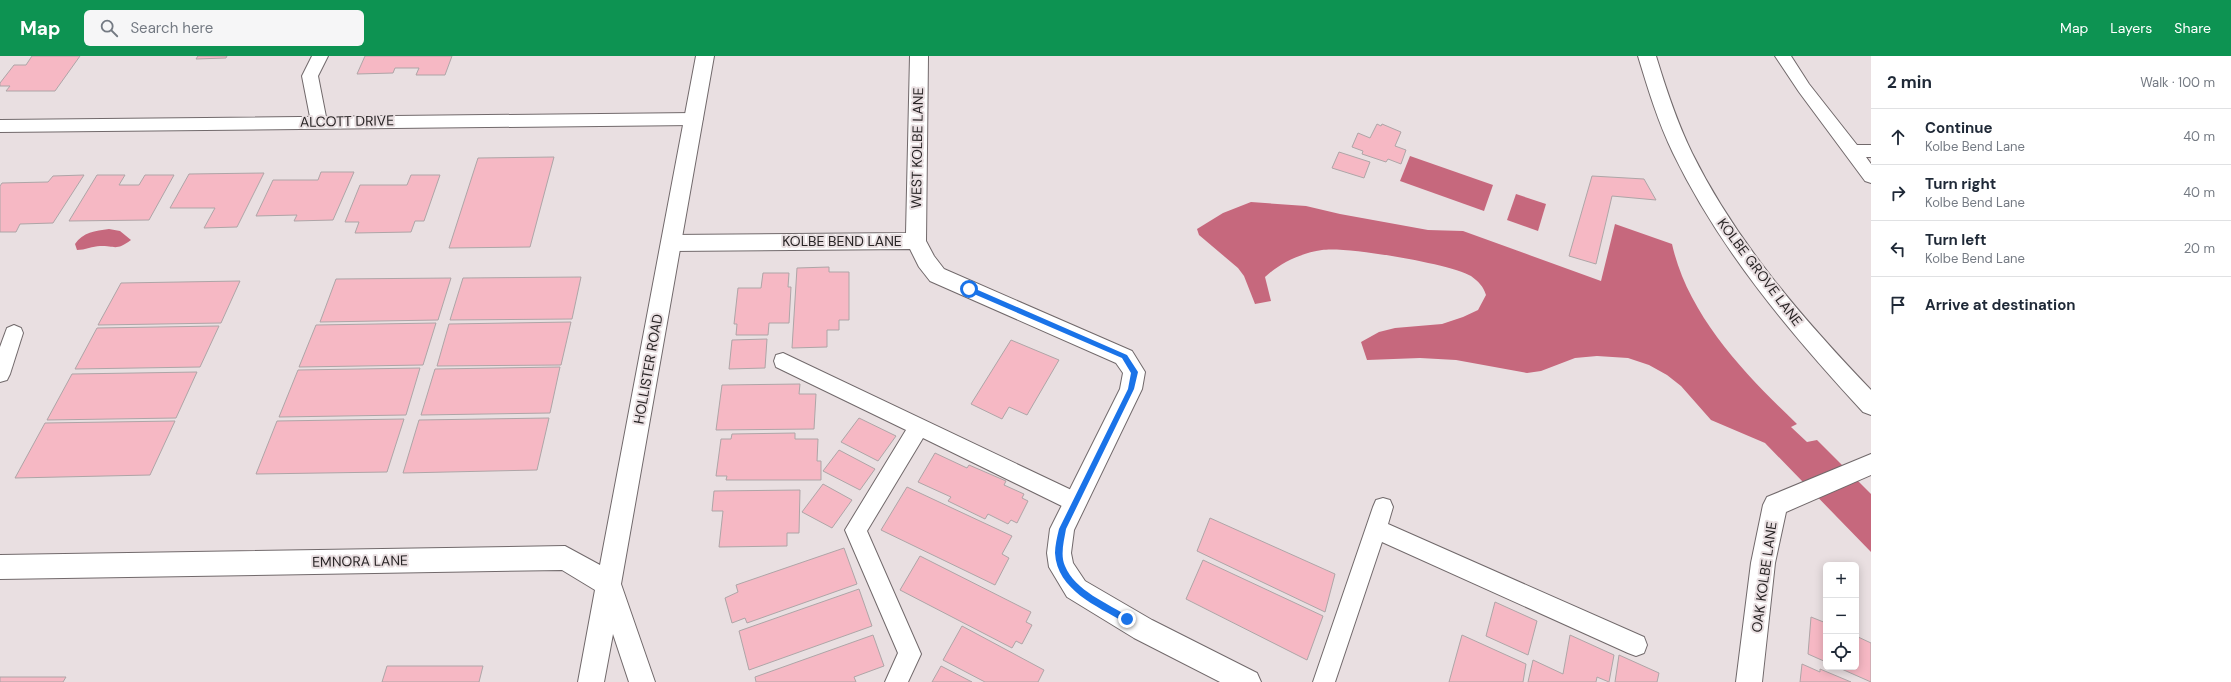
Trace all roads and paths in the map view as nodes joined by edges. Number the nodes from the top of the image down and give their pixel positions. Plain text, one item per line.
1 (320, 56) edge
2 (705, 56) edge
3 (919, 56) edge
4 (1647, 56) edge
5 (1783, 56) edge
6 (694, 119) junction
7 (319, 122) junction
8 (0, 126) edge
9 (1853, 151) junction
10 (1871, 151) edge
11 (1871, 177) edge
12 (916, 241) junction
13 (671, 243) junction
14 (14, 333) dead end
15 (783, 361) dead end
16 (0, 374) edge
17 (1871, 405) edge
18 (919, 427) junction
19 (1871, 464) edge
20 (1075, 502) junction
21 (1383, 507) dead end
22 (1376, 529) junction
23 (0, 567) edge
24 (609, 584) junction
25 (1636, 645) dead end
26 (591, 682) edge
27 (642, 682) edge
28 (896, 682) edge
29 (1248, 682) edge
30 (1324, 682) edge
31 (1750, 682) edge

1 - 7 lane
2 - 6 street, HOLLISTER ROAD
3 - 12 street, WEST KOLBE LANE
4 - 17 street, KOLBE GROVE LANE
5 - 9 lane
6 - 7 street, ALCOTT DRIVE
6 - 13 street, HOLLISTER ROAD
7 - 8 street, ALCOTT DRIVE
9 - 10 lane
9 - 11 lane
12 - 13 street, KOLBE BEND LANE
12 - 20 street, KOLBE BEND LANE
13 - 24 street, HOLLISTER ROAD
14 - 16 lane
15 - 18 lane
18 - 20 lane
18 - 28 lane
19 - 31 street, OAK KOLBE LANE
20 - 29 street, KOLBE BEND LANE
21 - 22 lane
22 - 25 lane
22 - 30 lane
23 - 24 street, EMNORA LANE
24 - 26 street, HOLLISTER ROAD
24 - 27 street

